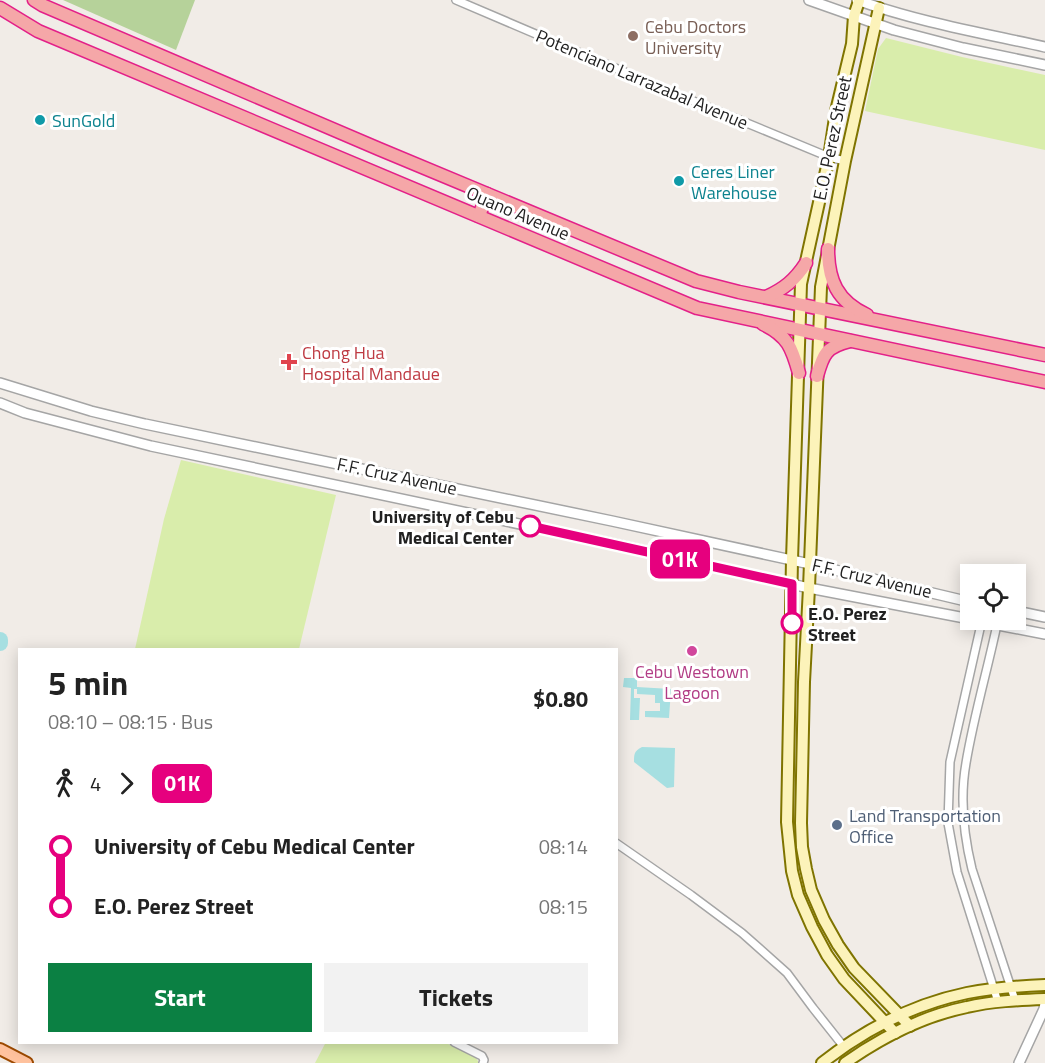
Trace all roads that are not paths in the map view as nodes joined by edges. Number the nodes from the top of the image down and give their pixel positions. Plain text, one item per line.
1 (34, 0) edge
2 (456, 0) edge
3 (809, 0) edge
4 (858, 0) edge
5 (0, 8) edge
6 (879, 8) junction
7 (854, 16) junction
8 (875, 24) junction
9 (1045, 46) edge
10 (1045, 65) edge
11 (829, 157) junction
12 (845, 161) junction
13 (487, 194) junction
14 (479, 216) junction
15 (828, 249) junction
16 (806, 263) junction
17 (766, 297) junction
18 (800, 304) junction
19 (820, 309) junction
20 (748, 318) junction
21 (882, 321) junction
22 (800, 329) junction
23 (819, 333) junction
24 (855, 340) junction
25 (1045, 355) edge
26 (799, 373) junction
27 (817, 376) junction
28 (1045, 382) edge
29 (0, 383) edge
30 (0, 403) edge
31 (792, 560) junction
32 (810, 564) junction
33 (792, 584) junction
34 (809, 588) junction
35 (960, 600) edge
36 (1026, 613) edge
37 (960, 617) edge
38 (1045, 617) edge
39 (1026, 629) edge
40 (974, 630) edge
41 (996, 630) edge
42 (1045, 634) edge
43 (787, 787) junction
44 (801, 788) junction
45 (618, 844) edge
46 (1045, 986) edge
47 (1011, 987) junction
48 (994, 988) junction
49 (1045, 999) edge
50 (1015, 1000) junction
51 (998, 1002) junction
52 (1045, 1003) edge
53 (899, 1015) junction
54 (885, 1022) junction
55 (910, 1026) junction
56 (895, 1033) junction
57 (458, 1044) edge
58 (844, 1047) junction
59 (0, 1049) edge
60 (27, 1063) edge
61 (483, 1063) edge
62 (822, 1063) edge
63 (845, 1063) edge
64 (1019, 1063) edge

1 - 13 highway, Ouano Avenue
2 - 11 street, Potenciano Larrazabal Avenue
3 - 7 street
4 - 6 street
4 - 7 main road, E.O. Perez Street
5 - 14 highway, Ouano Avenue
6 - 8 main road, E.O. Perez Street
6 - 9 street
7 - 8 street
7 - 11 main road, E.O. Perez Street
8 - 10 street
8 - 12 main road, E.O. Perez Street
11 - 12 street, Potenciano Larrazabal Avenue
11 - 16 main road, E.O. Perez Street
12 - 15 main road, E.O. Perez Street
13 - 14 highway
13 - 17 highway, Ouano Avenue
14 - 20 highway, Ouano Avenue
15 - 19 main road, E.O. Perez Street
15 - 21 highway
16 - 17 highway
16 - 18 main road, E.O. Perez Street
17 - 18 highway, Ouano Avenue
18 - 19 highway, Ouano Avenue
18 - 22 main road, E.O. Perez Street
19 - 21 highway, Ouano Avenue
19 - 23 main road, E.O. Perez Street
20 - 22 highway, Ouano Avenue
20 - 26 highway
21 - 25 highway, Ouano Avenue
22 - 23 highway, Ouano Avenue
22 - 26 main road, E.O. Perez Street
23 - 24 highway, Ouano Avenue
23 - 27 main road, E.O. Perez Street
24 - 27 highway
24 - 28 highway, Ouano Avenue
26 - 31 main road, E.O. Perez Street
27 - 32 main road, E.O. Perez Street
29 - 31 street, F.F. Cruz Avenue
30 - 33 street, F.F. Cruz Avenue
31 - 32 street, F.F. Cruz Avenue
31 - 33 main road, E.O. Perez Street
32 - 34 main road, E.O. Perez Street
32 - 35 street, F.F. Cruz Avenue
33 - 34 street, F.F. Cruz Avenue
33 - 43 main road, E.O. Perez Street
34 - 37 street, F.F. Cruz Avenue
34 - 44 main road, E.O. Perez Street
36 - 38 street
39 - 42 street, F.F. Cruz Avenue
40 - 48 street
41 - 47 street
43 - 44 main road
43 - 54 main road, E.O. Perez Street
44 - 53 main road, E.O. Perez Street
45 - 58 street
46 - 47 main road
47 - 48 main road
47 - 50 street
48 - 51 street
48 - 53 main road
49 - 50 main road
50 - 51 main road
51 - 55 main road
52 - 64 street
53 - 54 main road
53 - 55 main road, E.O. Perez Street
54 - 56 main road, E.O. Perez Street
54 - 58 main road
55 - 56 main road
56 - 63 main road
57 - 61 street
58 - 62 main road
59 - 60 main road

